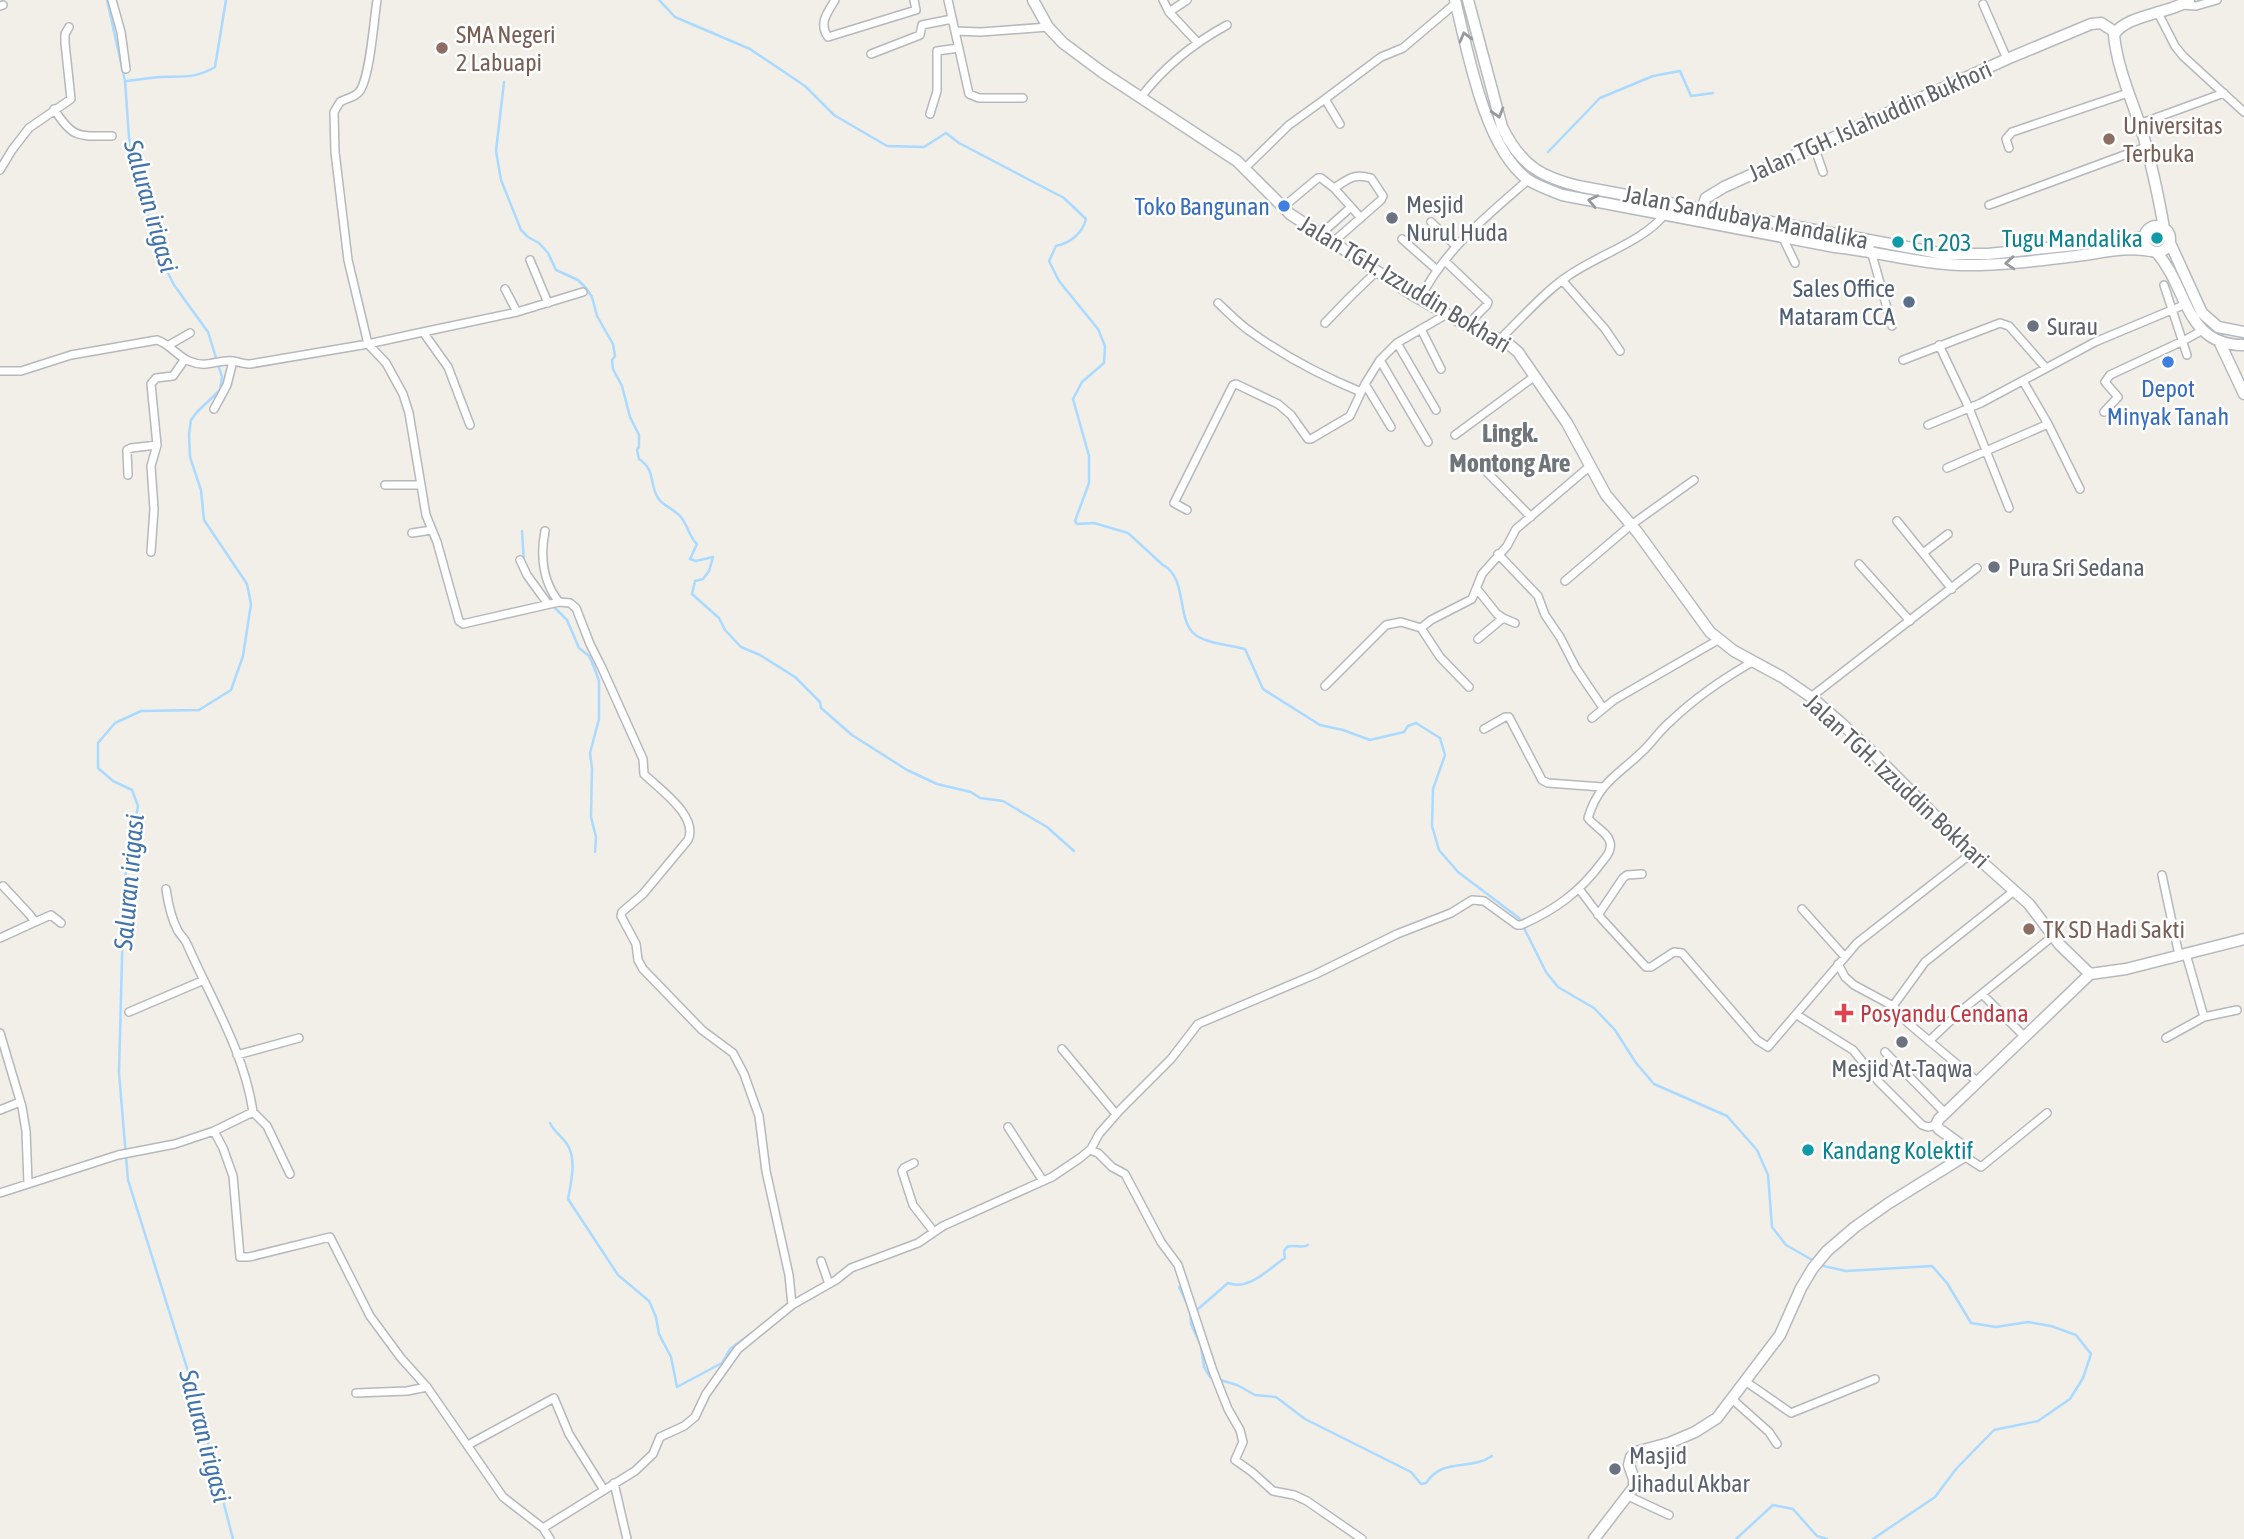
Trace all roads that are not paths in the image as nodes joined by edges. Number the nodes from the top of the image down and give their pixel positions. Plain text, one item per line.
1 (112, 0) edge
2 (377, 0) edge
3 (835, 0) edge
4 (914, 0) edge
5 (948, 0) edge
6 (1033, 0) edge
7 (1163, 0) edge
8 (1188, 0) edge
9 (1468, 0) edge
10 (2217, 0) edge
11 (1456, 2) edge
12 (2185, 2) edge
13 (1983, 4) dead end
14 (2157, 11) junction
15 (1169, 12) junction
16 (952, 19) junction
17 (1227, 25) dead end
18 (69, 27) dead end
19 (1048, 27) junction
20 (956, 31) junction
21 (2115, 32) junction
22 (1198, 43) junction
23 (959, 48) junction
24 (871, 54) dead end
25 (2007, 59) junction
26 (126, 69) dead end
27 (2128, 93) junction
28 (2224, 93) junction
29 (1141, 97) junction
30 (1023, 98) dead end
31 (1325, 99) junction
32 (54, 109) junction
33 (2244, 112) edge
34 (930, 114) dead end
35 (1340, 124) dead end
36 (2140, 124) junction
37 (112, 136) dead end
38 (1814, 146) junction
39 (2146, 147) junction
40 (2009, 148) dead end
41 (1245, 168) junction
42 (0, 170) edge
43 (1823, 172) dead end
44 (1528, 180) junction
45 (1334, 188) junction
46 (1989, 205) dead end
47 (1687, 206) junction
48 (1352, 207) junction
49 (1282, 208) junction
50 (1702, 209) junction
51 (1664, 215) junction
52 (1361, 218) junction
53 (1684, 219) junction
54 (1431, 222) dead end
55 (2164, 228) junction
56 (1321, 234) junction
57 (1782, 236) junction
58 (2145, 236) junction
59 (1402, 239) dead end
60 (1868, 240) junction
61 (1332, 243) junction
62 (2170, 243) junction
63 (1456, 246) junction
64 (1870, 251) junction
65 (2154, 252) junction
66 (530, 260) dead end
67 (1445, 261) junction
68 (1795, 263) dead end
69 (1437, 270) junction
70 (1376, 272) junction
71 (1562, 280) junction
72 (2164, 285) dead end
73 (505, 289) dead end
74 (583, 292) dead end
75 (1420, 299) junction
76 (548, 303) junction
77 (1218, 303) dead end
78 (2186, 304) junction
79 (2173, 310) junction
80 (517, 312) junction
81 (1447, 314) junction
82 (1325, 324) dead end
83 (1466, 326) junction
84 (1892, 326) dead end
85 (1420, 329) junction
86 (2201, 331) junction
87 (423, 332) junction
88 (2244, 332) edge
89 (190, 333) dead end
90 (1500, 339) junction
91 (2183, 341) junction
92 (1396, 343) junction
93 (2220, 343) junction
94 (368, 344) junction
95 (169, 345) junction
96 (1939, 345) junction
97 (2244, 345) edge
98 (1620, 351) dead end
99 (2187, 355) dead end
100 (185, 359) junction
101 (1380, 360) junction
102 (1903, 360) dead end
103 (230, 361) junction
104 (2046, 368) junction
105 (1441, 369) dead end
106 (0, 370) edge
107 (1535, 376) junction
108 (2023, 381) junction
109 (1363, 388) junction
110 (2244, 394) edge
111 (1969, 408) junction
112 (214, 410) dead end
113 (1436, 410) dead end
114 (2104, 412) dead end
115 (2048, 424) junction
116 (470, 425) dead end
117 (1928, 425) dead end
118 (1391, 428) dead end
119 (1454, 435) dead end
120 (1428, 442) dead end
121 (157, 445) junction
122 (1987, 450) junction
123 (1479, 464) dead end
124 (1590, 466) junction
125 (1947, 468) dead end
126 (128, 475) dead end
127 (1694, 480) dead end
128 (385, 485) dead end
129 (420, 485) junction
130 (2080, 489) dead end
131 (2009, 508) dead end
132 (1187, 510) dead end
133 (1531, 517) junction
134 (1897, 521) dead end
135 (1631, 525) junction
136 (432, 530) junction
137 (545, 531) dead end
138 (412, 533) dead end
139 (1948, 534) dead end
140 (151, 552) dead end
141 (1923, 553) junction
142 (1499, 554) junction
143 (520, 560) dead end
144 (1860, 564) dead end
145 (1978, 568) dead end
146 (1564, 581) dead end
147 (1477, 589) junction
148 (1952, 589) junction
149 (559, 602) junction
150 (548, 604) junction
151 (1503, 618) junction
152 (1910, 621) junction
153 (1515, 623) dead end
154 (1421, 628) junction
155 (1478, 639) dead end
156 (1718, 640) junction
157 (1754, 661) junction
158 (1325, 686) dead end
159 (1469, 687) dead end
160 (1811, 697) junction
161 (1604, 708) junction
162 (1592, 718) dead end
163 (1484, 729) dead end
164 (1602, 787) junction
165 (1972, 853) junction
166 (1642, 874) dead end
167 (2162, 874) dead end
168 (4, 886) dead end
169 (166, 889) dead end
170 (1580, 890) junction
171 (2014, 891) junction
172 (1802, 909) dead end
173 (1598, 915) junction
174 (35, 922) junction
175 (61, 923) dead end
176 (2053, 936) junction
177 (0, 938) edge
178 (2244, 939) edge
179 (2183, 954) junction
180 (1845, 957) junction
181 (1838, 964) junction
182 (2090, 974) junction
183 (204, 980) junction
184 (1983, 995) junction
185 (1894, 1006) junction
186 (2236, 1010) dead end
187 (129, 1012) dead end
188 (1797, 1015) junction
189 (2204, 1017) junction
190 (0, 1033) edge
191 (2024, 1036) junction
192 (299, 1038) dead end
193 (2166, 1038) dead end
194 (1929, 1041) junction
195 (1062, 1049) dead end
196 (1885, 1052) dead end
197 (237, 1055) junction
198 (1978, 1082) junction
199 (18, 1103) junction
200 (0, 1110) edge
201 (253, 1112) junction
202 (1945, 1113) junction
203 (2047, 1113) dead end
204 (1116, 1114) junction
205 (1936, 1125) junction
206 (1008, 1127) dead end
207 (214, 1131) junction
208 (1090, 1150) junction
209 (1964, 1156) junction
210 (914, 1163) dead end
211 (290, 1174) dead end
212 (1042, 1181) junction
213 (28, 1183) junction
214 (0, 1193) edge
215 (934, 1232) junction
216 (821, 1261) dead end
217 (829, 1284) junction
218 (792, 1305) junction
219 (1875, 1379) dead end
220 (1745, 1381) junction
221 (427, 1387) junction
222 (356, 1393) dead end
223 (1731, 1399) junction
224 (1777, 1444) dead end
225 (468, 1445) junction
226 (614, 1483) junction
227 (604, 1490) junction
228 (1628, 1496) junction
229 (1669, 1515) dead end
230 (543, 1528) junction
231 (550, 1539) edge
232 (627, 1539) edge
233 (1362, 1539) edge
234 (1594, 1539) edge

1 - 26 street
2 - 94 street
3 - 4 street
5 - 16 street
6 - 19 street, Jalan TGH. Izzuddin Bokhari
7 - 15 street
8 - 15 street
9 -> 47 street, Jalan Sandubaya Mandalika
10 - 12 street
11 - 31 street
44 -> 11 street
12 - 14 street
13 - 25 street
14 - 21 street
14 - 28 street
15 - 22 street
16 - 20 street
16 - 24 street
17 - 22 street
18 - 32 street
19 - 20 street
19 - 29 street, Jalan TGH. Izzuddin Bokhari
20 - 23 street
21 - 25 street, Jalan TGH. Islahuddin Bukhori
21 - 27 street
22 - 29 street
23 - 30 street
23 - 34 street
25 - 38 street, Jalan TGH. Islahuddin Bukhori
27 - 36 street
27 - 40 street
28 - 33 street
28 - 36 street
29 - 41 street, Jalan TGH. Izzuddin Bokhari
31 - 35 street
31 - 41 street
32 - 37 street
32 - 42 street
36 - 39 street
38 - 43 street
38 - 50 street, Jalan TGH. Islahuddin Bukhori
39 - 46 street
39 - 55 street
41 - 49 street, Jalan TGH. Izzuddin Bokhari
51 -> 44 street
44 - 63 street
45 - 48 street
45 - 49 street
45 - 52 street
47 - 50 street, Jalan Sandubaya Mandalika
47 - 53 street
48 - 52 street
48 - 56 street
49 - 56 street, Jalan TGH. Izzuddin Bokhari
50 - 60 street, Jalan Sandubaya Mandalika
51 - 53 street
51 - 71 street
52 - 61 street
53 - 57 street
54 - 63 street
55 - 58 street
55 - 62 street
56 - 61 street, Jalan TGH. Izzuddin Bokhari
57 - 64 street
57 - 68 street
58 - 60 street, Jalan Sandubaya Mandalika
58 - 65 street
59 - 69 street
60 - 64 street
61 - 70 street, Jalan TGH. Izzuddin Bokhari
62 - 65 street
62 - 88 street
63 - 67 street
65 -> 64 street
64 - 84 street
65 - 78 street
66 - 76 street
67 - 69 street
67 - 83 street
69 - 75 street
70 - 75 street, Jalan TGH. Izzuddin Bokhari
70 - 82 street
71 - 90 street
71 - 98 street
72 - 79 street
73 - 80 street
74 - 76 street
75 - 81 street, Jalan TGH. Izzuddin Bokhari
76 - 80 street
77 - 109 street
78 - 79 street
78 - 86 street
79 - 91 street
79 - 104 street
80 - 87 street
81 - 83 street, Jalan TGH. Izzuddin Bokhari
81 - 85 street
83 - 90 street, Jalan TGH. Izzuddin Bokhari
85 - 92 street
85 - 105 street
86 - 91 street
86 - 93 street
87 - 94 street
87 - 116 street
89 - 95 street
90 - 107 street, Jalan TGH. Izzuddin Bokhari
91 - 99 street
91 - 114 street
92 - 101 street
92 - 113 street
93 - 97 street
93 - 110 street
94 - 103 street
94 - 129 street
95 - 100 street
95 - 106 street
96 - 102 street
96 - 104 street
96 - 111 street
100 - 103 street
100 - 121 street
101 - 109 street
101 - 120 street
103 - 112 street
104 - 108 street
107 - 119 street
107 - 124 street, Jalan TGH. Izzuddin Bokhari
108 - 111 street
108 - 115 street
109 - 118 street
109 - 132 street
111 - 117 street
111 - 122 street
115 - 122 street
115 - 130 street
121 - 126 street
121 - 140 street
122 - 125 street
122 - 131 street
123 - 133 street
124 - 133 street
124 - 135 street, Jalan TGH. Izzuddin Bokhari
127 - 135 street
128 - 129 street
129 - 136 street
133 - 142 street
134 - 141 street
135 - 146 street
135 - 156 street, Jalan TGH. Izzuddin Bokhari
136 - 138 street
136 - 150 street
137 - 149 street
139 - 141 street
141 - 148 street
142 - 147 street
142 - 161 street
143 - 150 street
144 - 152 street
145 - 148 street
147 - 151 street
147 - 154 street
148 - 152 street
149 - 150 street
149 - 218 street
151 - 153 street
151 - 155 street
152 - 160 street
154 - 158 street
154 - 159 street
156 - 157 street, Jalan TGH. Izzuddin Bokhari
156 - 161 street
157 - 160 street, Jalan TGH. Izzuddin Bokhari
157 - 164 street
160 - 165 street, Jalan TGH. Izzuddin Bokhari
161 - 162 street
163 - 164 street
164 - 170 street
165 - 171 street, Jalan TGH. Izzuddin Bokhari
165 - 180 street
166 - 173 street
167 - 179 street
168 - 174 street
169 - 183 street
170 - 173 street
170 - 204 street
171 - 176 street, Jalan TGH. Izzuddin Bokhari
171 - 185 street
172 - 180 street
173 - 188 street
174 - 175 street
174 - 177 street
176 - 182 street, Jalan TGH. Izzuddin Bokhari
176 - 184 street
178 - 179 street
179 - 182 street
179 - 189 street
180 - 181 street
181 - 185 street
181 - 188 street
182 - 191 street
183 - 187 street
183 - 197 street
184 - 191 street
184 - 194 street
185 - 194 street
186 - 189 street
188 - 205 street
189 - 193 street
190 - 199 street
191 - 198 street
192 - 197 street
194 - 198 street
195 - 204 street
196 - 202 street
197 - 201 street
198 - 202 street
199 - 200 street
199 - 213 street
201 - 207 street
201 - 211 street
202 - 205 street
203 - 209 street
204 - 208 street
205 - 209 street
206 - 212 street
207 - 213 street
207 - 221 street
208 - 212 street
208 - 233 street
209 - 220 street
210 - 215 street
212 - 215 street
213 - 214 street
215 - 217 street
216 - 217 street
217 - 218 street
218 - 226 street
219 - 220 street
220 - 223 street
221 - 222 street
221 - 225 street
223 - 224 street
223 - 228 street
225 - 227 street
225 - 230 street
226 - 227 street
226 - 232 street
227 - 230 street
228 - 229 street
228 - 234 street
230 - 231 street

